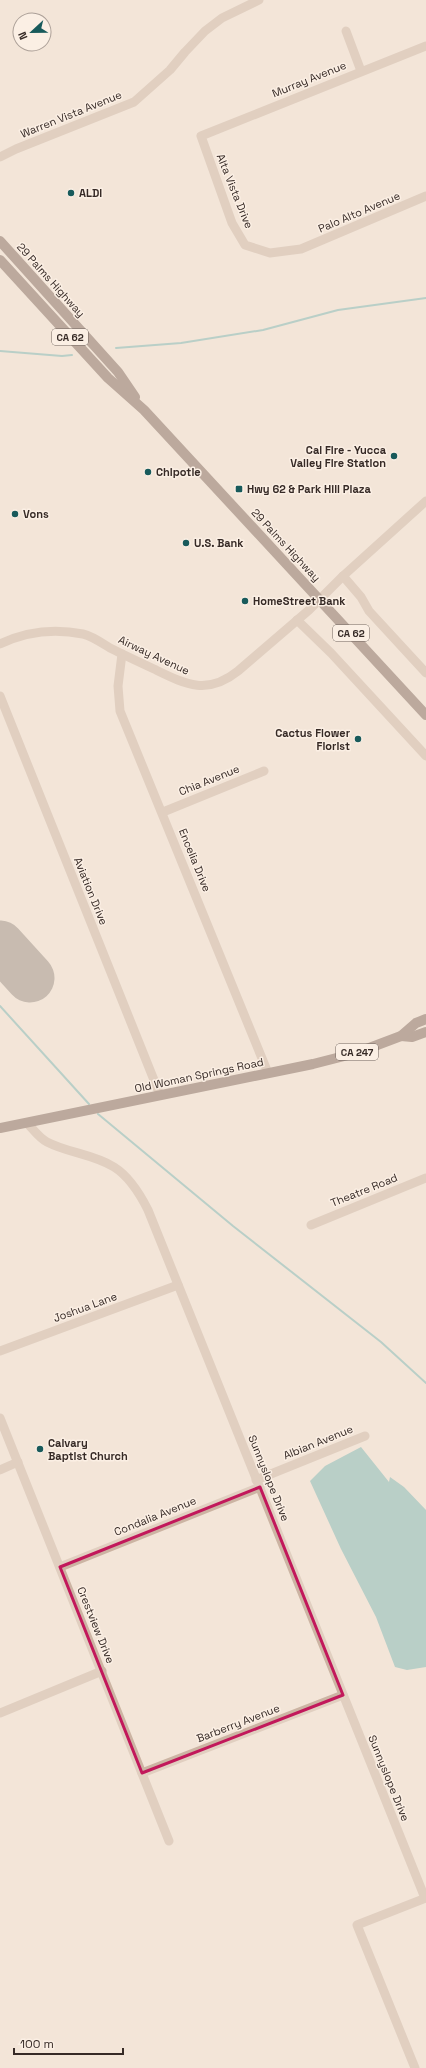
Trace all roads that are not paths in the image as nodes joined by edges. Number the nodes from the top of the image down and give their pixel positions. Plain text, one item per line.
1 (259, 0) edge
2 (346, 31) dead end
3 (426, 46) edge
4 (361, 71) junction
5 (200, 136) joint
6 (0, 158) edge
7 (426, 196) edge
8 (0, 241) edge
9 (301, 249) joint
10 (0, 260) edge
11 (144, 410) junction
12 (426, 501) edge
13 (343, 576) junction
14 (320, 600) junction
15 (297, 620) junction
16 (0, 644) edge
17 (122, 654) junction
18 (426, 673) edge
19 (0, 696) edge
20 (426, 715) edge
21 (426, 756) edge
22 (264, 771) dead end
23 (162, 812) junction
24 (426, 1018) edge
25 (426, 1032) edge
26 (400, 1036) junction
27 (268, 1073) junction
28 (160, 1095) junction
29 (27, 1123) junction
30 (0, 1128) edge
31 (426, 1178) edge
32 (312, 1225) dead end
33 (178, 1285) junction
34 (0, 1351) edge
35 (0, 1418) edge
36 (365, 1436) dead end
37 (18, 1462) junction
38 (0, 1470) edge
39 (258, 1483) junction
40 (60, 1567) junction
41 (102, 1672) junction
42 (343, 1695) junction
43 (0, 1713) edge
44 (142, 1773) junction
45 (170, 1840) dead end
46 (425, 1898) edge
47 (414, 2068) edge

1 - 6 street, Warren Vista Avenue
2 - 4 street
3 - 4 street, Murray Avenue
4 - 5 street, Murray Avenue
5 - 9 street, Alta Vista Drive
7 - 9 street, Palo Alto Avenue
8 - 11 main road, 29 Palms Highway / CA 62
10 - 11 main road, 29 Palms Highway / CA 62
11 - 14 main road, 29 Palms Highway / CA 62
12 - 13 street, Airway Avenue
13 - 14 street, Airway Avenue
13 - 18 street
14 - 15 street, Airway Avenue
14 - 20 main road, 29 Palms Highway / CA 62
15 - 17 street, Airway Avenue
15 - 21 street
16 - 17 street, Airway Avenue
17 - 23 street, Encelia Drive
19 - 28 street, Aviation Drive
22 - 23 street, Chia Avenue
23 - 27 street, Encelia Drive
24 - 26 main road, Old Woman Springs Road / CA 247
25 - 26 main road, Old Woman Springs Road / CA 247
26 - 27 main road, Old Woman Springs Road / CA 247
27 - 28 main road, Old Woman Springs Road / CA 247
28 - 29 main road, Old Woman Springs Road / CA 247
29 - 30 main road, Old Woman Springs Road / CA 247
29 - 33 street, Sunnyslope Drive
31 - 32 street, Theatre Road
33 - 34 street, Joshua Lane
33 - 39 street, Sunnyslope Drive
35 - 37 street, Crestview Drive
36 - 39 street, Albian Avenue
37 - 38 street
37 - 40 street, Crestview Drive
39 - 40 street, Condalia Avenue
39 - 42 street, Sunnyslope Drive
40 - 41 street, Crestview Drive
41 - 43 street
41 - 44 street, Crestview Drive
42 - 44 street, Barberry Avenue
42 - 46 street, Sunnyslope Drive
44 - 45 street, Crestview Drive
46 - 47 street

